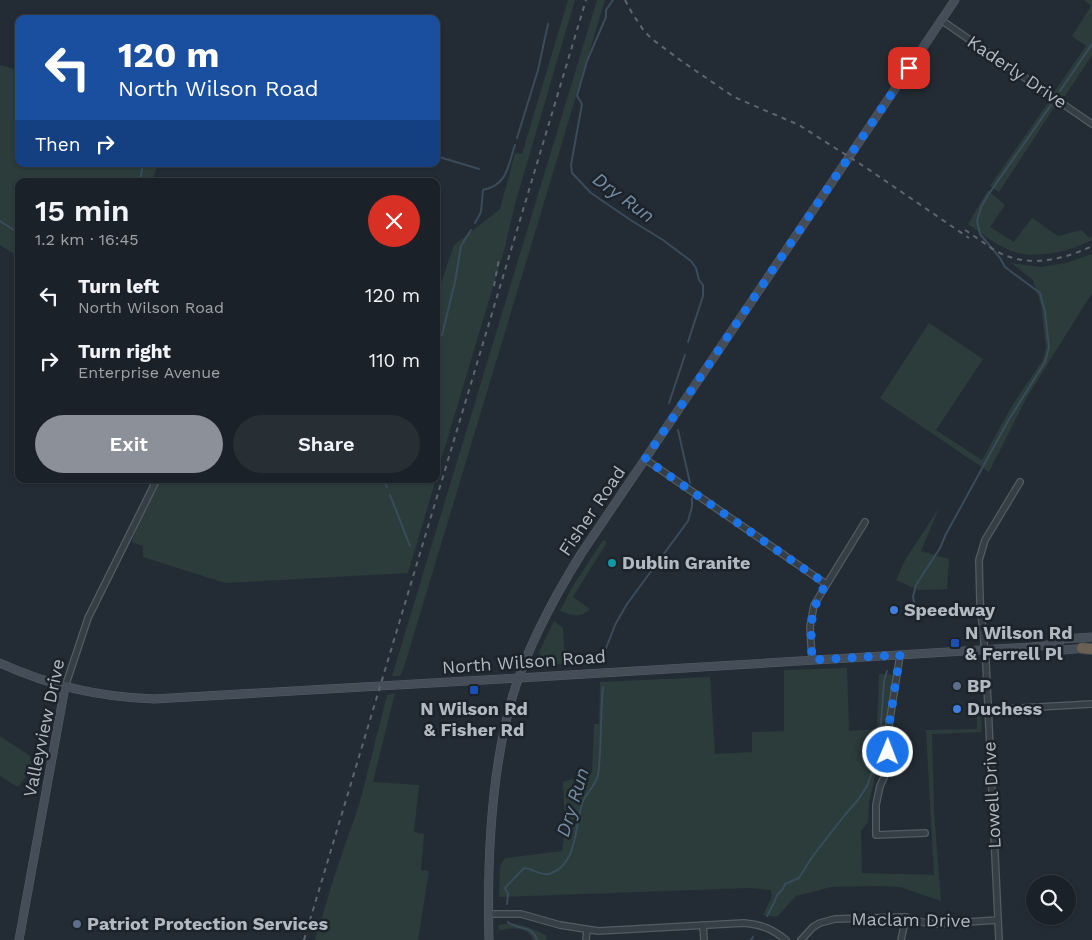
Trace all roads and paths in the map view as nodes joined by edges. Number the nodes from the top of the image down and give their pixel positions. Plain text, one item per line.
1 (954, 0) edge
2 (941, 20) junction
3 (1092, 124) edge
4 (645, 459) junction
5 (1020, 482) dead end
6 (154, 483) edge
7 (865, 522) dead end
8 (826, 584) junction
9 (1092, 637) edge
10 (1055, 644) junction
11 (1089, 648) edge
12 (985, 649) junction
13 (900, 655) junction
14 (812, 660) junction
15 (0, 663) edge
16 (519, 678) junction
17 (65, 687) junction
18 (1092, 704) edge
19 (987, 710) junction
20 (925, 833) dead end
21 (489, 914) junction
22 (906, 917) junction
23 (998, 920) junction
24 (703, 925) junction
25 (587, 930) junction
26 (19, 940) edge
27 (489, 940) edge
28 (586, 940) edge
29 (704, 940) edge
30 (786, 940) edge
31 (801, 940) edge
32 (901, 940) edge
33 (999, 940) edge

1 - 2 main road, Fisher Road
2 - 3 street, Kaderly Drive
2 - 4 main road, Fisher Road
4 - 8 street
4 - 16 main road, Fisher Road
5 - 12 street, Lowell Drive
6 - 17 street, Valleyview Drive
7 - 8 street
8 - 14 street
9 - 10 main road, North Wilson Road
10 - 11 main road, North Wilson Road
10 - 12 main road, North Wilson Road
12 - 13 main road, North Wilson Road
12 - 19 street, Lowell Drive
13 - 14 main road, North Wilson Road
13 - 20 street
14 - 16 main road, North Wilson Road
15 - 17 main road, North Wilson Road
16 - 17 main road, North Wilson Road
16 - 21 main road, Fisher Road
17 - 26 main road, Valleyview Drive
18 - 19 street
19 - 23 street, Lowell Drive
21 - 25 street
21 - 27 main road, Fisher Road
22 - 23 street, Maclam Drive
22 - 31 street, Maclam Drive
22 - 32 street
23 - 33 street, Lowell Drive
24 - 25 street
24 - 29 street
24 - 30 street
25 - 28 street

